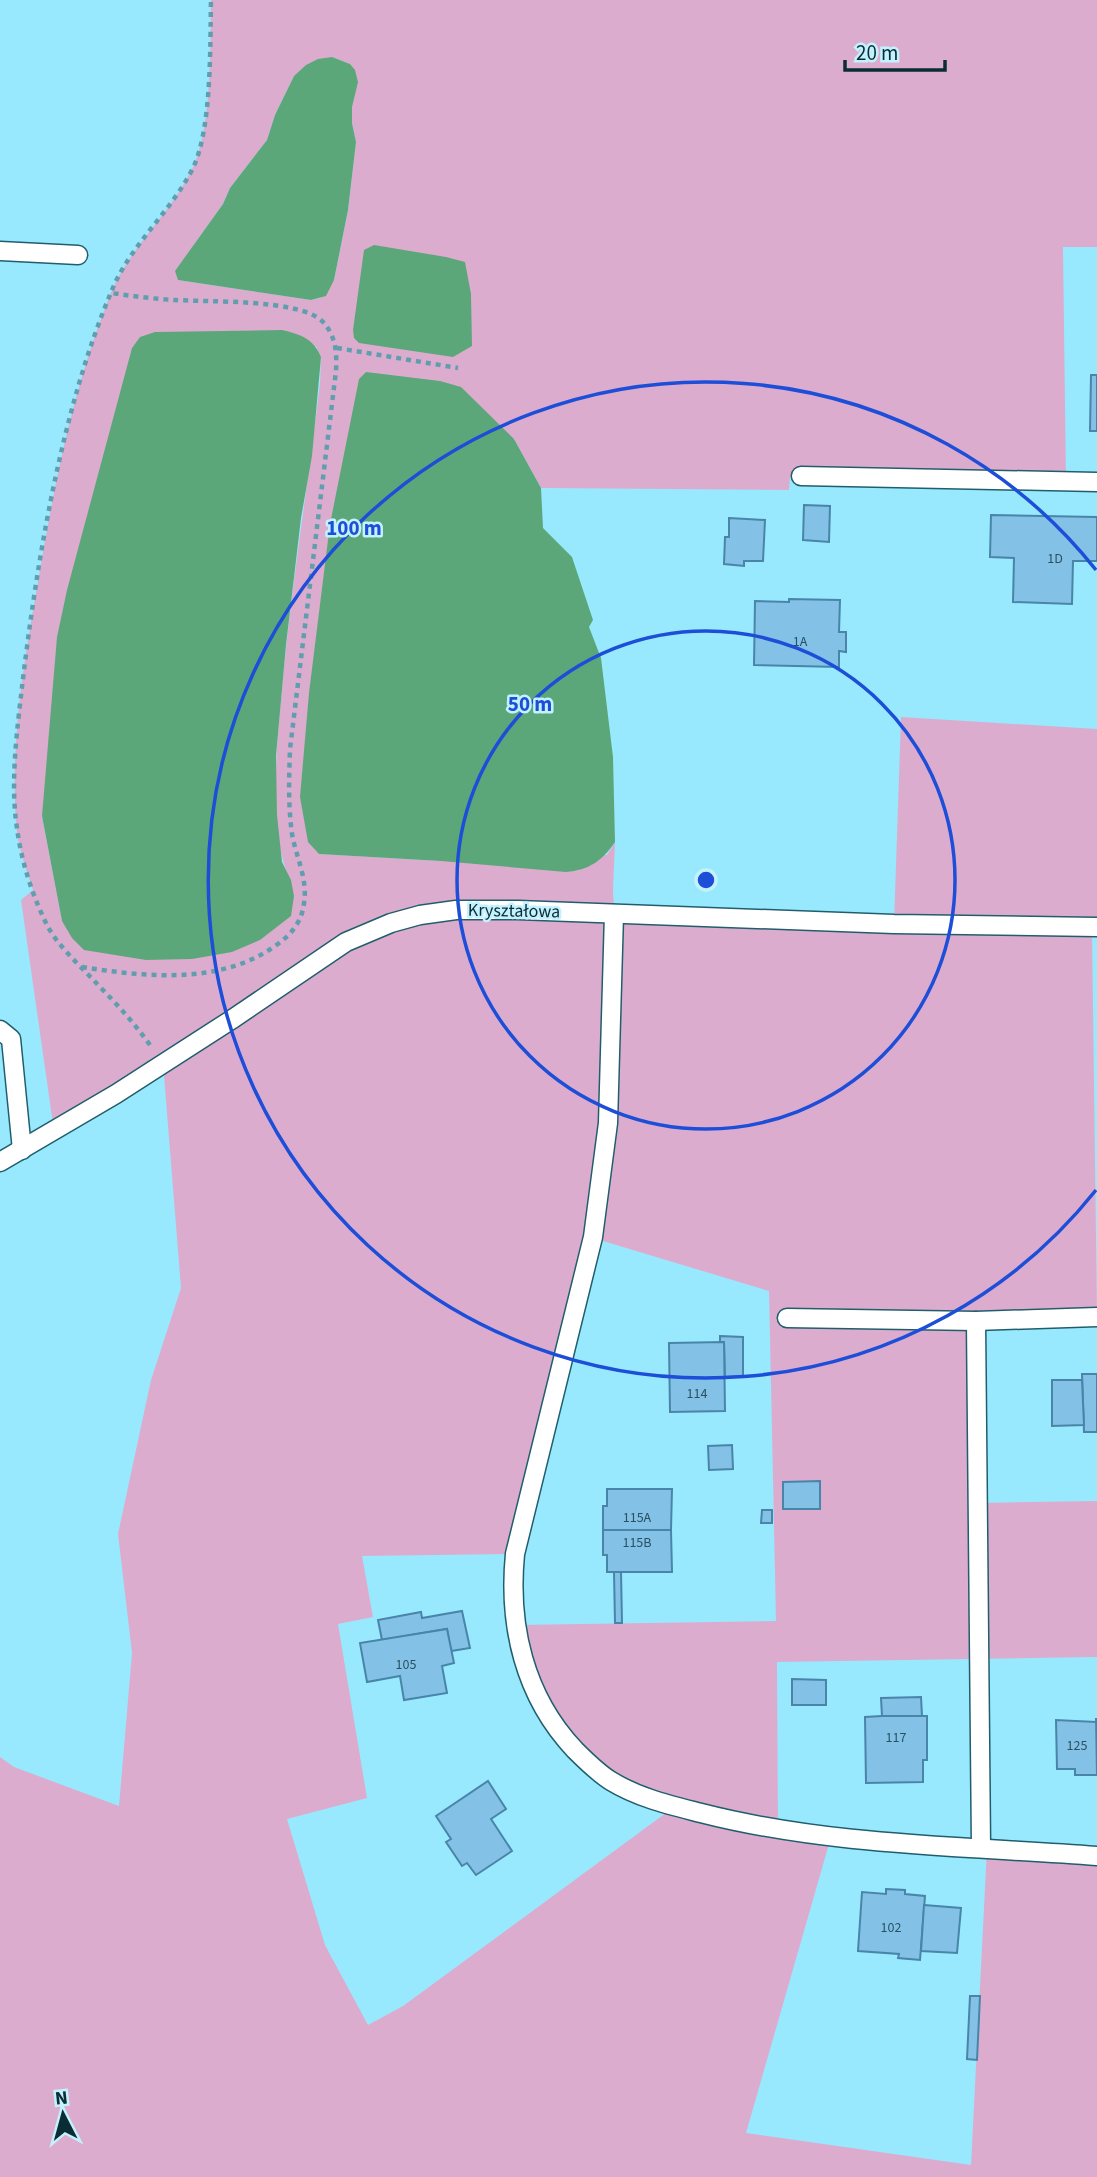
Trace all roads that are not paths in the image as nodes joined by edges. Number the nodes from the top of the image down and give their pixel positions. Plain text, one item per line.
1 (0, 251) edge
2 (78, 255) dead end
3 (801, 476) dead end
4 (1097, 482) edge
5 (614, 914) junction
6 (1097, 927) edge
7 (0, 1030) edge
8 (22, 1150) junction
9 (0, 1162) edge
10 (1097, 1317) edge
11 (787, 1318) dead end
12 (976, 1321) junction
13 (981, 1847) junction
14 (1097, 1856) edge

1 - 2 lane
3 - 4 lane
5 - 6 lane, Kryształowa
5 - 8 lane, Kryształowa
5 - 13 lane
7 - 8 lane
8 - 9 lane, Kryształowa
10 - 12 lane
11 - 12 lane
12 - 13 lane
13 - 14 lane

